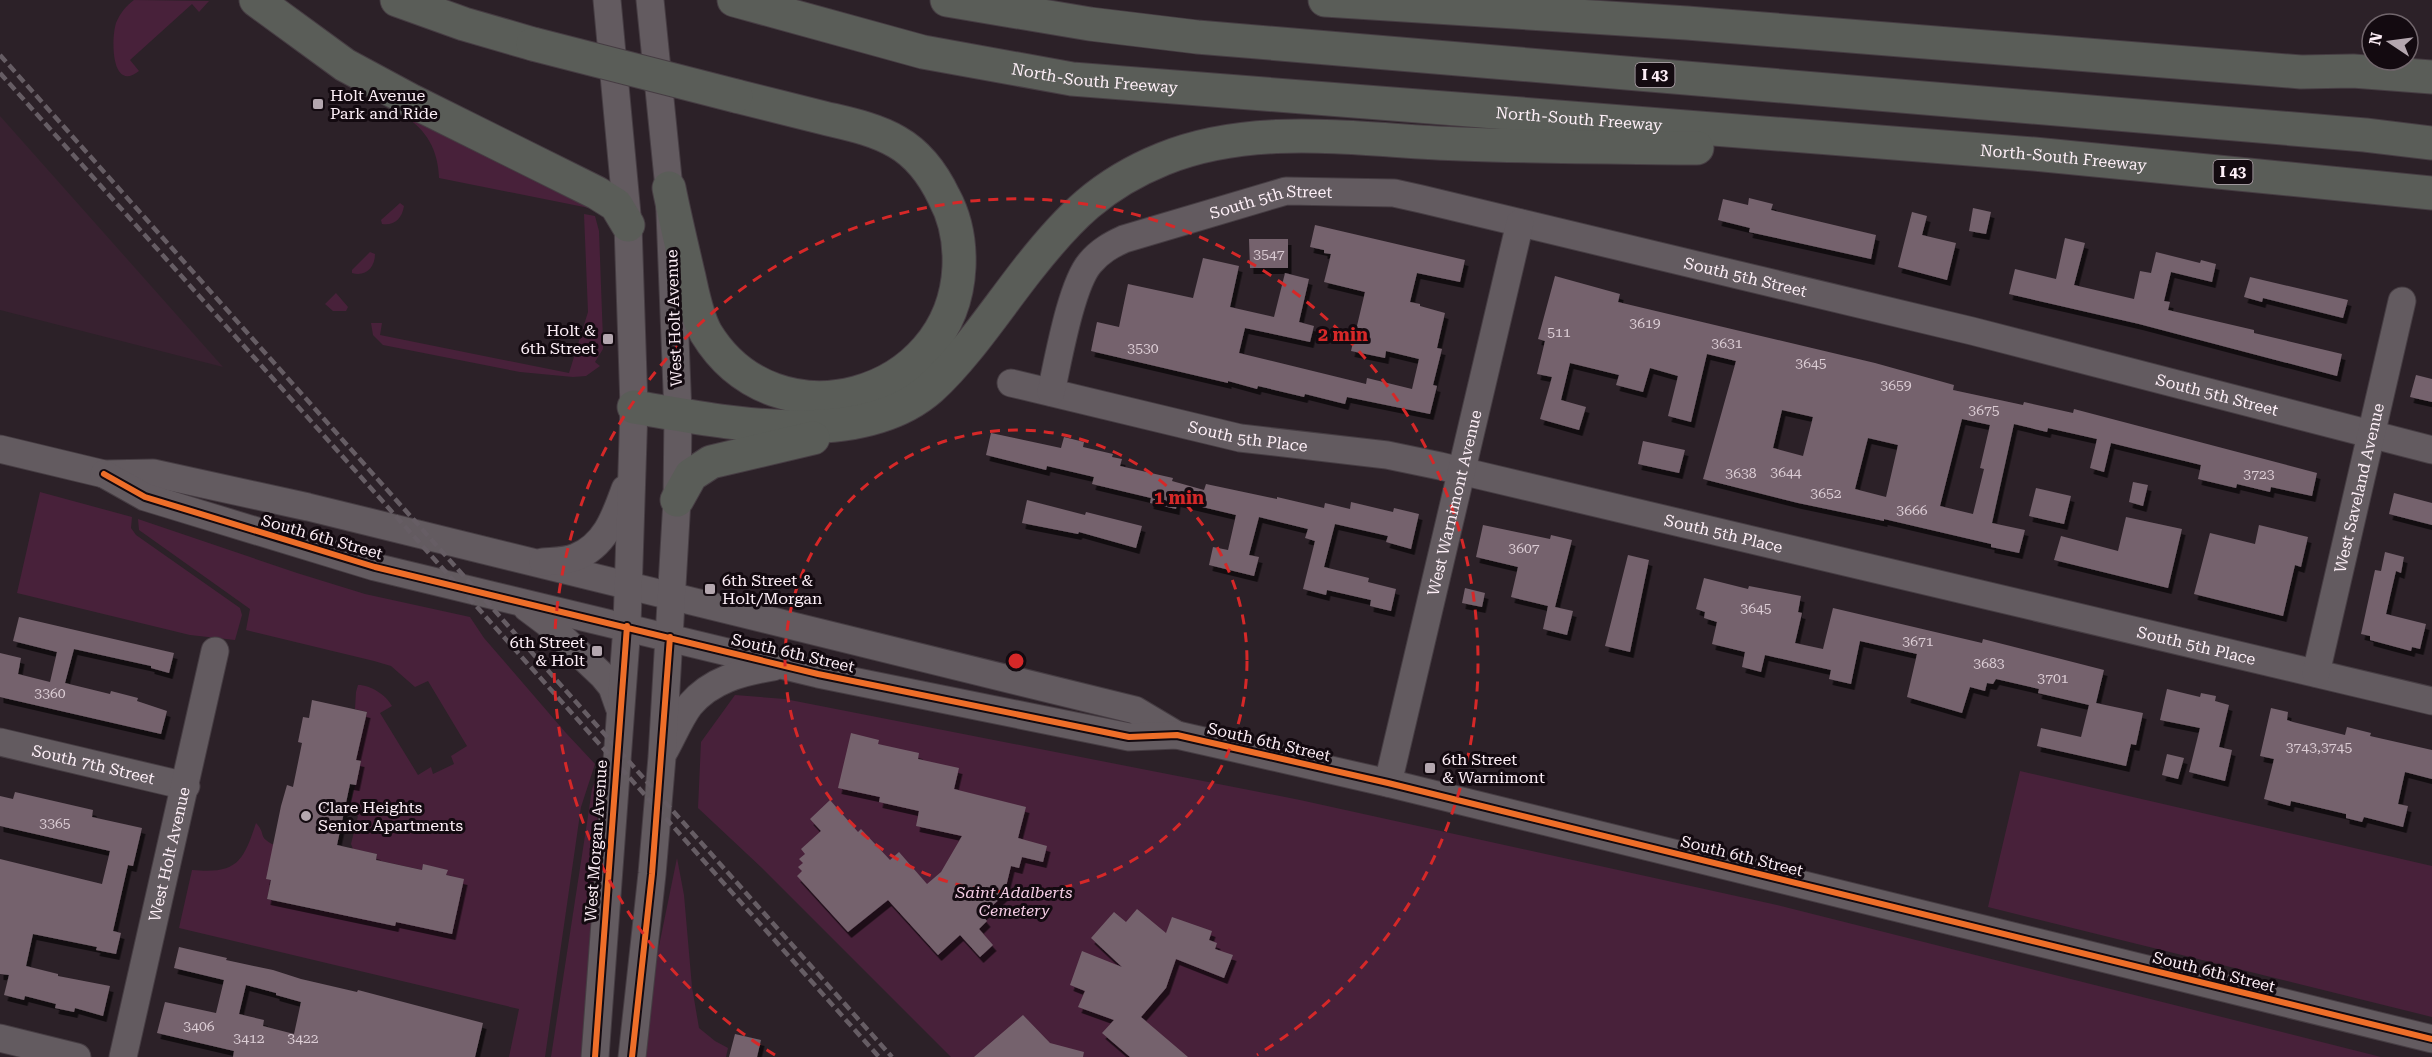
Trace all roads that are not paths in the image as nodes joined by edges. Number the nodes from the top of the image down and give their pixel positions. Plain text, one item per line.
1 (256, 0) edge
2 (397, 0) edge
3 (607, 0) edge
4 (650, 0) edge
5 (734, 0) edge
6 (947, 0) edge
7 (1325, 0) edge
8 (1380, 0) edge
9 (1412, 6) junction
10 (2301, 72) junction
11 (2432, 77) edge
12 (2432, 93) edge
13 (2432, 143) edge
14 (2034, 154) junction
15 (669, 188) junction
16 (2432, 193) edge
17 (1520, 224) junction
18 (628, 225) junction
19 (2402, 301) dead end
20 (1011, 383) dead end
21 (1051, 392) junction
22 (634, 407) junction
23 (678, 414) junction
24 (860, 423) junction
25 (2371, 434) junction
26 (0, 449) edge
27 (2432, 450) edge
28 (633, 468) junction
29 (1461, 471) junction
30 (104, 474) junction
31 (677, 500) junction
32 (533, 563) junction
33 (629, 587) junction
34 (672, 597) junction
35 (519, 602) junction
36 (627, 626) junction
37 (670, 637) junction
38 (215, 651) dead end
39 (784, 665) junction
40 (2316, 673) junction
41 (2432, 701) edge
42 (619, 707) junction
43 (1177, 735) junction
44 (0, 742) edge
45 (662, 757) junction
46 (1388, 783) junction
47 (186, 786) junction
48 (0, 1038) edge
49 (2432, 1039) edge
50 (77, 1057) edge
51 (123, 1057) edge
52 (595, 1057) edge
53 (632, 1057) edge

1 - 18 highway
2 - 15 highway, bridge
3 - 18 street
4 - 15 street, West Holt Avenue
5 - 14 highway, North-South Freeway / I 43
6 - 13 highway, I 43
7 - 9 highway
8 - 9 highway
9 - 10 highway
10 - 11 highway
10 - 12 highway
14 - 16 highway, North-South Freeway / I 43
14 - 24 highway
15 - 23 street, West Holt Avenue
17 - 21 street, South 5th Street
17 - 25 street, South 5th Street
17 - 29 street, West Warnimont Avenue
18 - 22 street
19 - 25 street, West Saveland Avenue
20 - 21 street, South 5th Place
21 - 29 street, South 5th Place
22 - 23 highway
22 - 28 street
23 - 24 highway
23 - 31 street, West Holt Avenue
24 - 31 highway
25 - 27 street, South 5th Street
25 - 40 street, West Saveland Avenue
26 - 30 street, South 6th Street
28 - 32 street
28 - 33 street
29 - 40 street, South 5th Place
29 - 46 street, West Warnimont Avenue
30 - 32 street, South 6th Street
30 - 35 street, South 6th Street
31 - 34 street, West Holt Avenue
32 - 33 street, South 6th Street
33 - 34 street, South 6th Street
33 - 36 street
34 - 37 street, West Holt Avenue
34 - 43 street, South 6th Street
35 - 36 street, South 6th Street
35 - 42 street
36 - 37 street, South 6th Street
36 - 42 street, West Morgan Avenue
37 - 39 street, South 6th Street
37 - 45 street
38 - 47 street, West Holt Avenue
39 - 43 street, South 6th Street
39 - 45 street
40 - 41 street, South 5th Place
42 - 52 street, West Morgan Avenue
43 - 46 street, South 6th Street
44 - 47 street, South 7th Street
45 - 53 street
46 - 49 street, South 6th Street
47 - 51 street, West Holt Avenue
48 - 50 street

